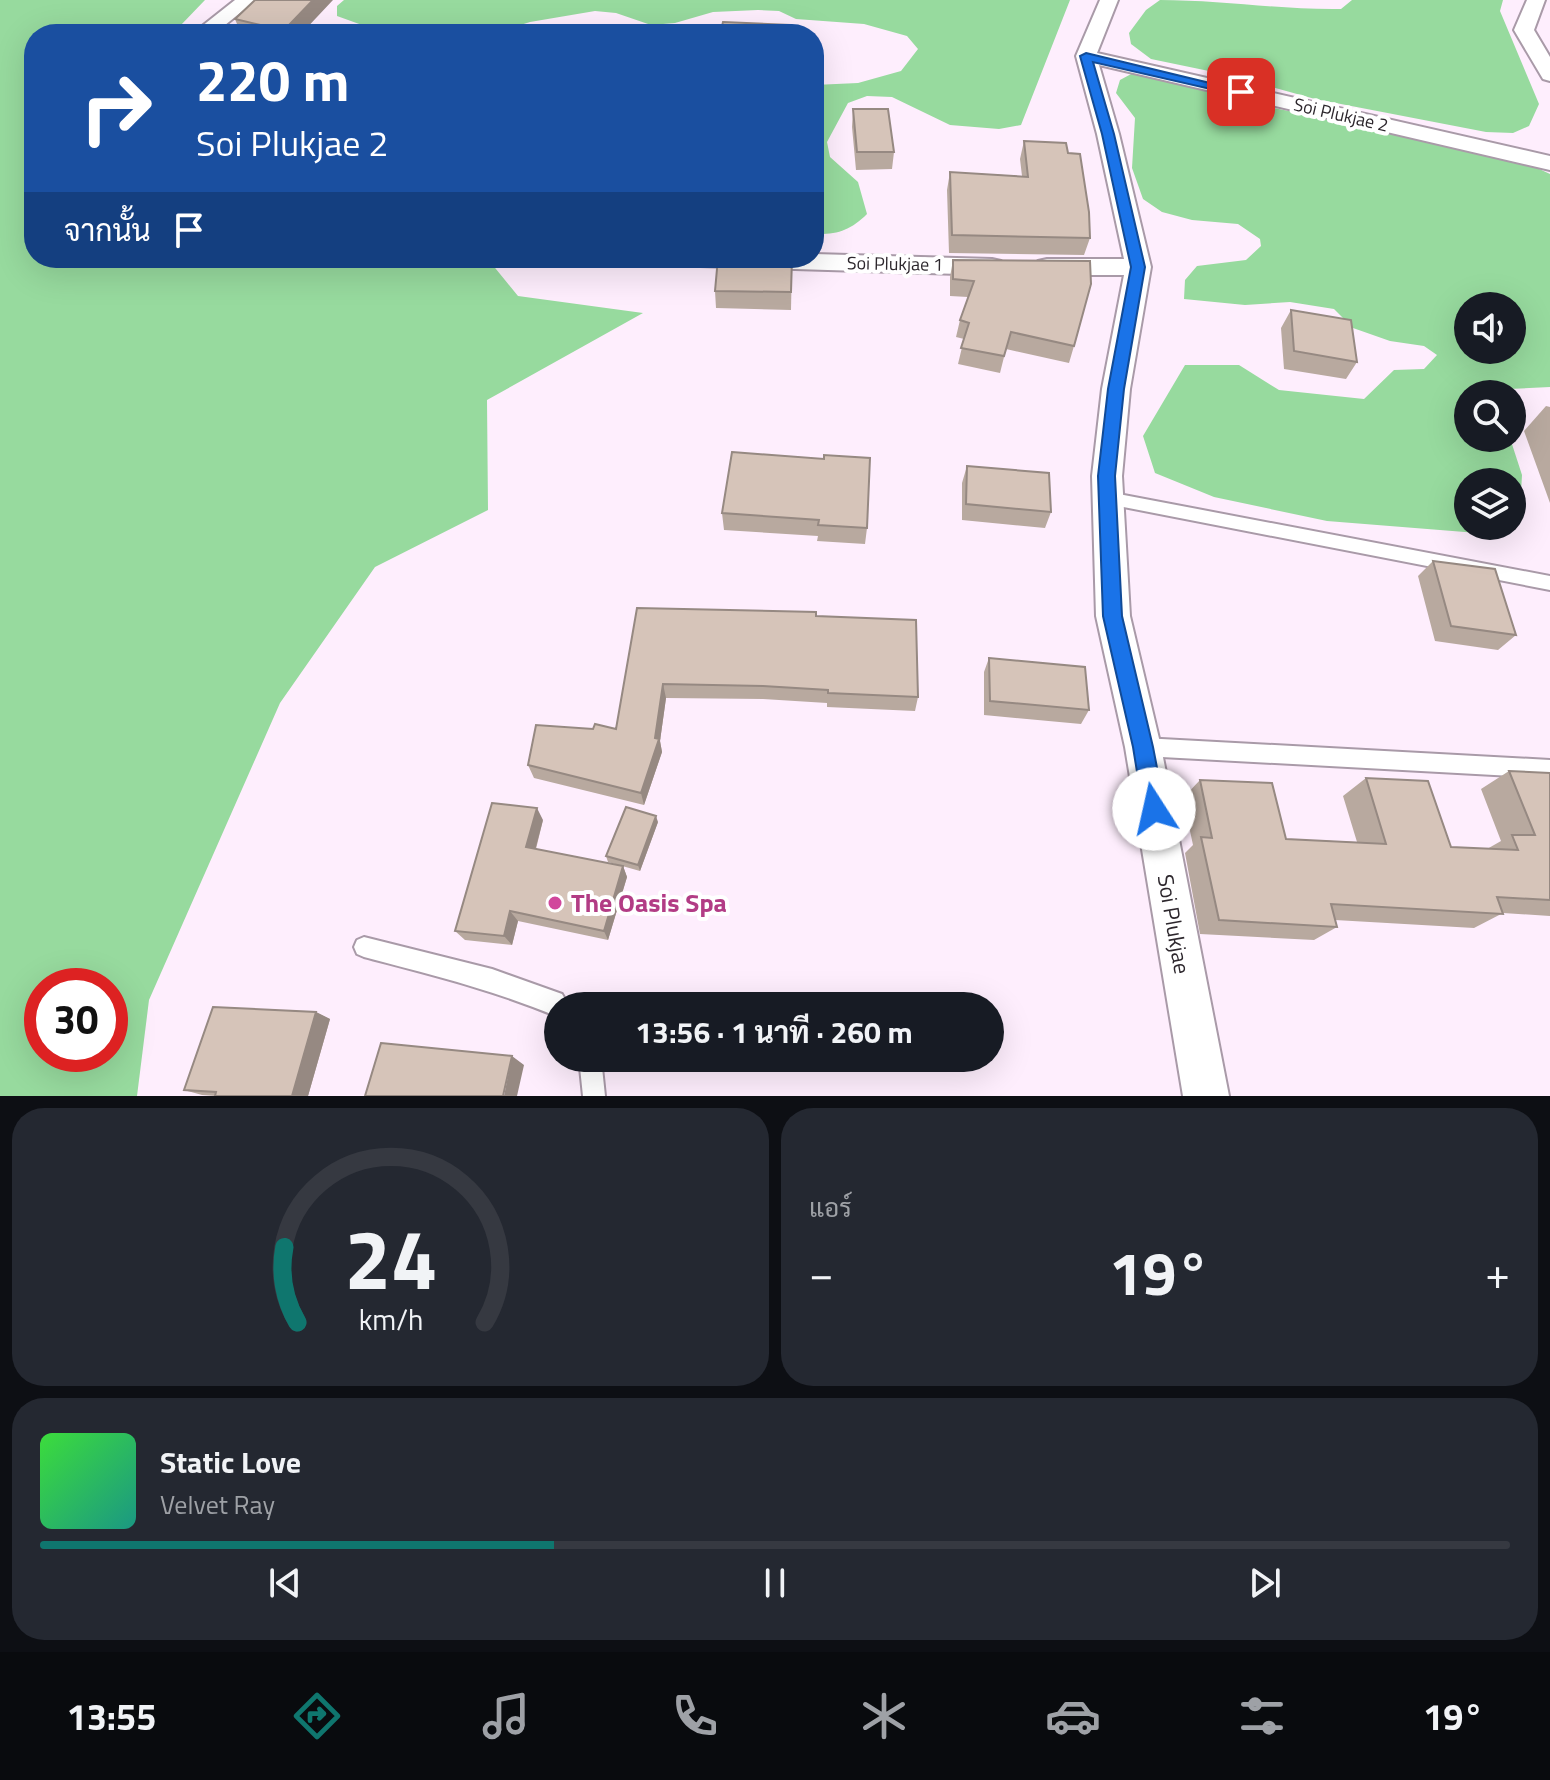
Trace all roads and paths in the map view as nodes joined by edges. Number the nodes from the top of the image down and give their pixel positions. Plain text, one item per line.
1 (247, 0) edge
2 (1109, 0) edge
3 (1536, 0) edge
4 (215, 24) edge
5 (1086, 56) junction
6 (1550, 75) edge
7 (1550, 163) edge
8 (824, 261) edge
9 (1138, 267) junction
10 (1108, 498) junction
11 (1550, 583) edge
12 (1143, 747) junction
13 (1550, 769) edge
14 (364, 947) dead end
15 (544, 998) edge
16 (591, 1072) edge
17 (594, 1096) edge
18 (1206, 1096) edge

1 - 4 street
2 - 5 street
3 - 6 street
5 - 7 street, Soi Plukjae 2
5 - 9 street, Soi Plukjae
8 - 9 street, Soi Plukjae 1
9 - 10 street, Soi Plukjae
10 - 11 lane
10 - 12 street, Soi Plukjae
12 - 13 lane
12 - 18 street, Soi Plukjae
14 - 15 lane
16 - 17 lane

